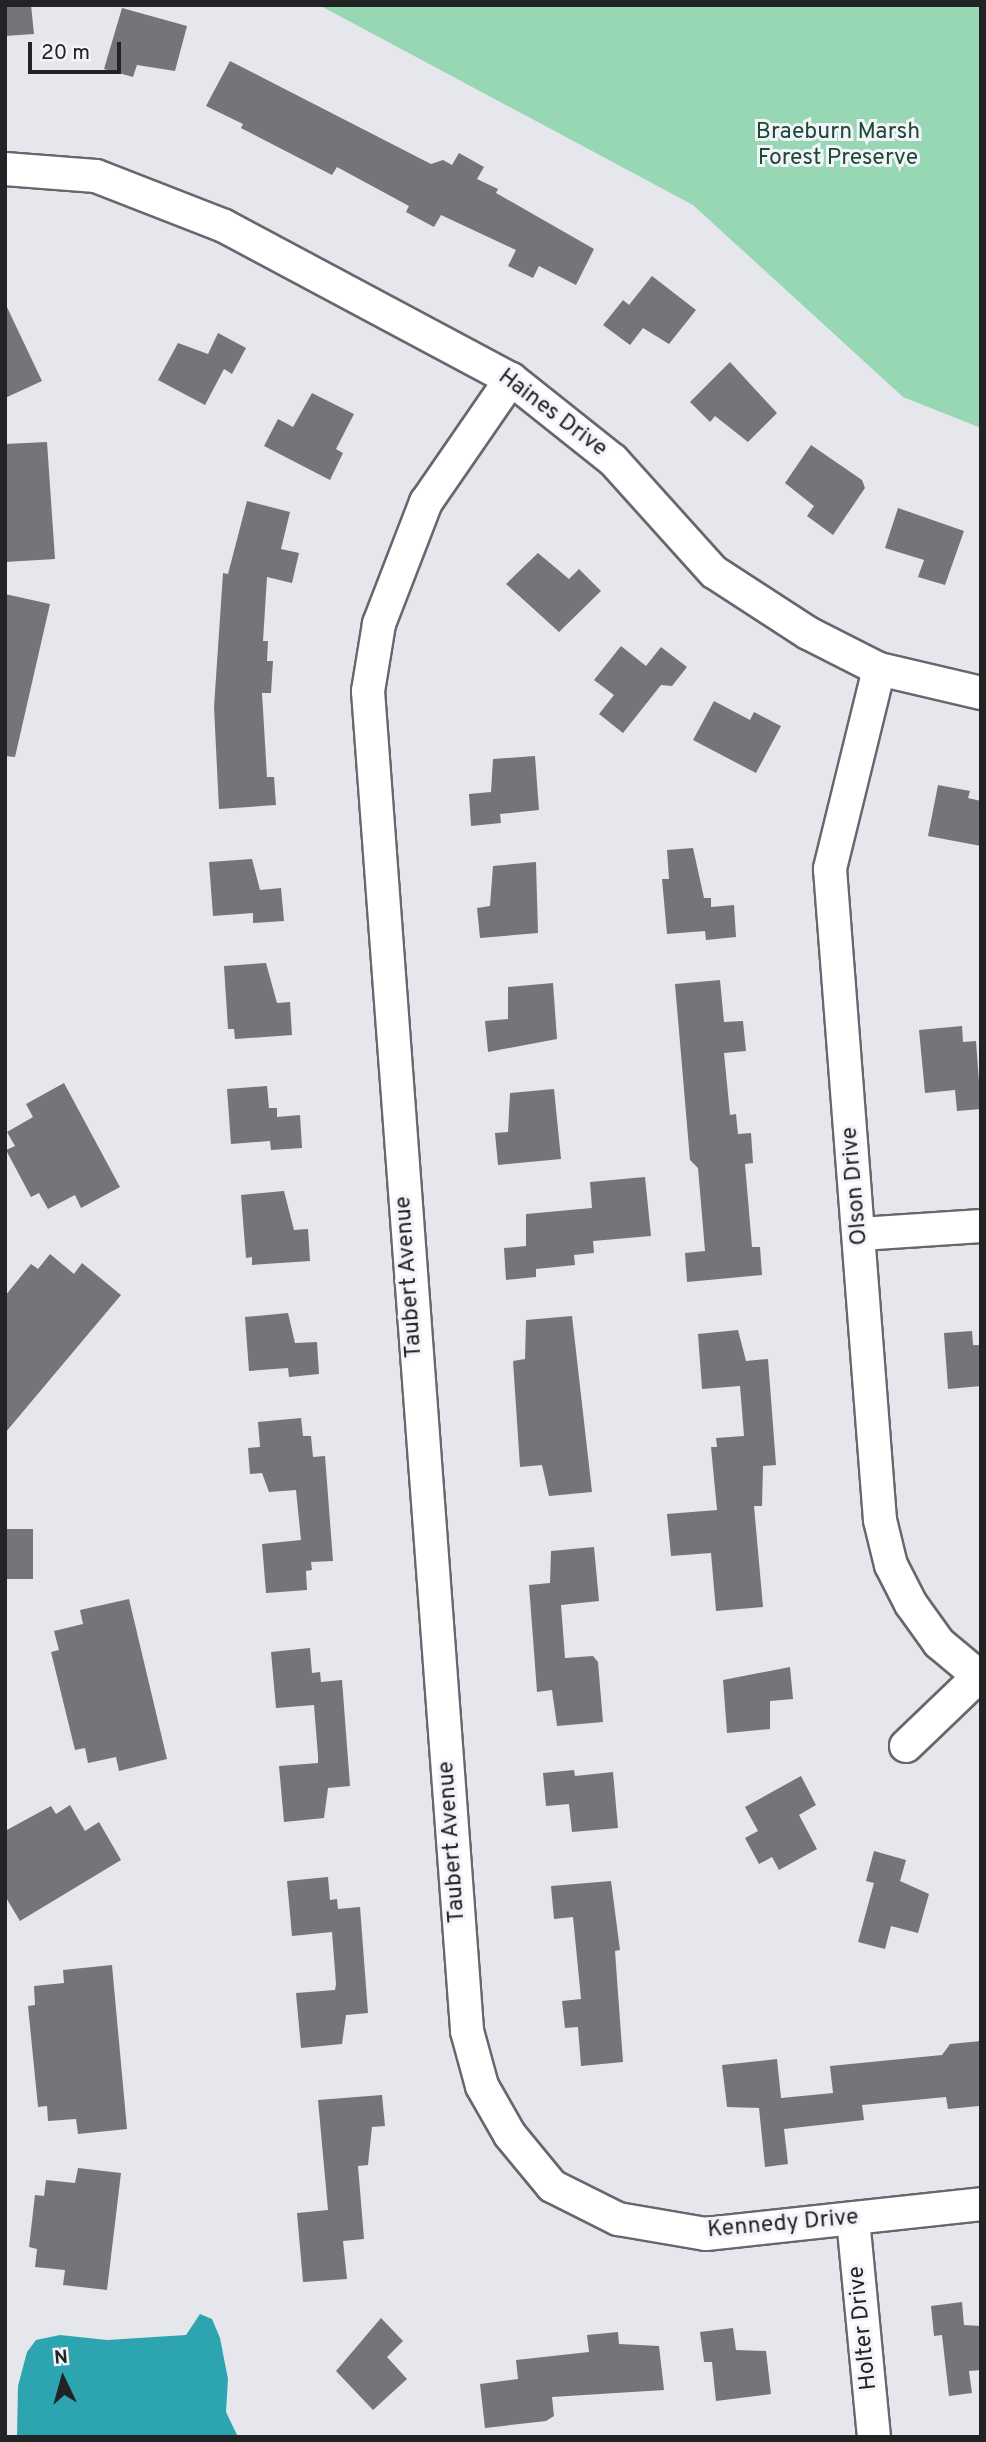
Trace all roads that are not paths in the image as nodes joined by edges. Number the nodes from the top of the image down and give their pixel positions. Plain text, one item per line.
1 (5, 169) edge
2 (511, 379) junction
3 (879, 669) junction
4 (981, 693) edge
5 (981, 1226) edge
6 (861, 1234) junction
7 (979, 1677) edge
8 (906, 1746) dead end
9 (552, 2186) joint
10 (981, 2204) edge
11 (853, 2219) junction
12 (874, 2437) edge

1 - 2 street, Haines Drive
2 - 3 street, Haines Drive
2 - 9 street, Taubert Avenue
3 - 4 street, Haines Drive
3 - 6 street, Olson Drive
5 - 6 street
6 - 7 street, Olson Drive
7 - 8 street
9 - 11 street, Kennedy Drive
10 - 11 street, Kennedy Drive
11 - 12 street, Holter Drive

